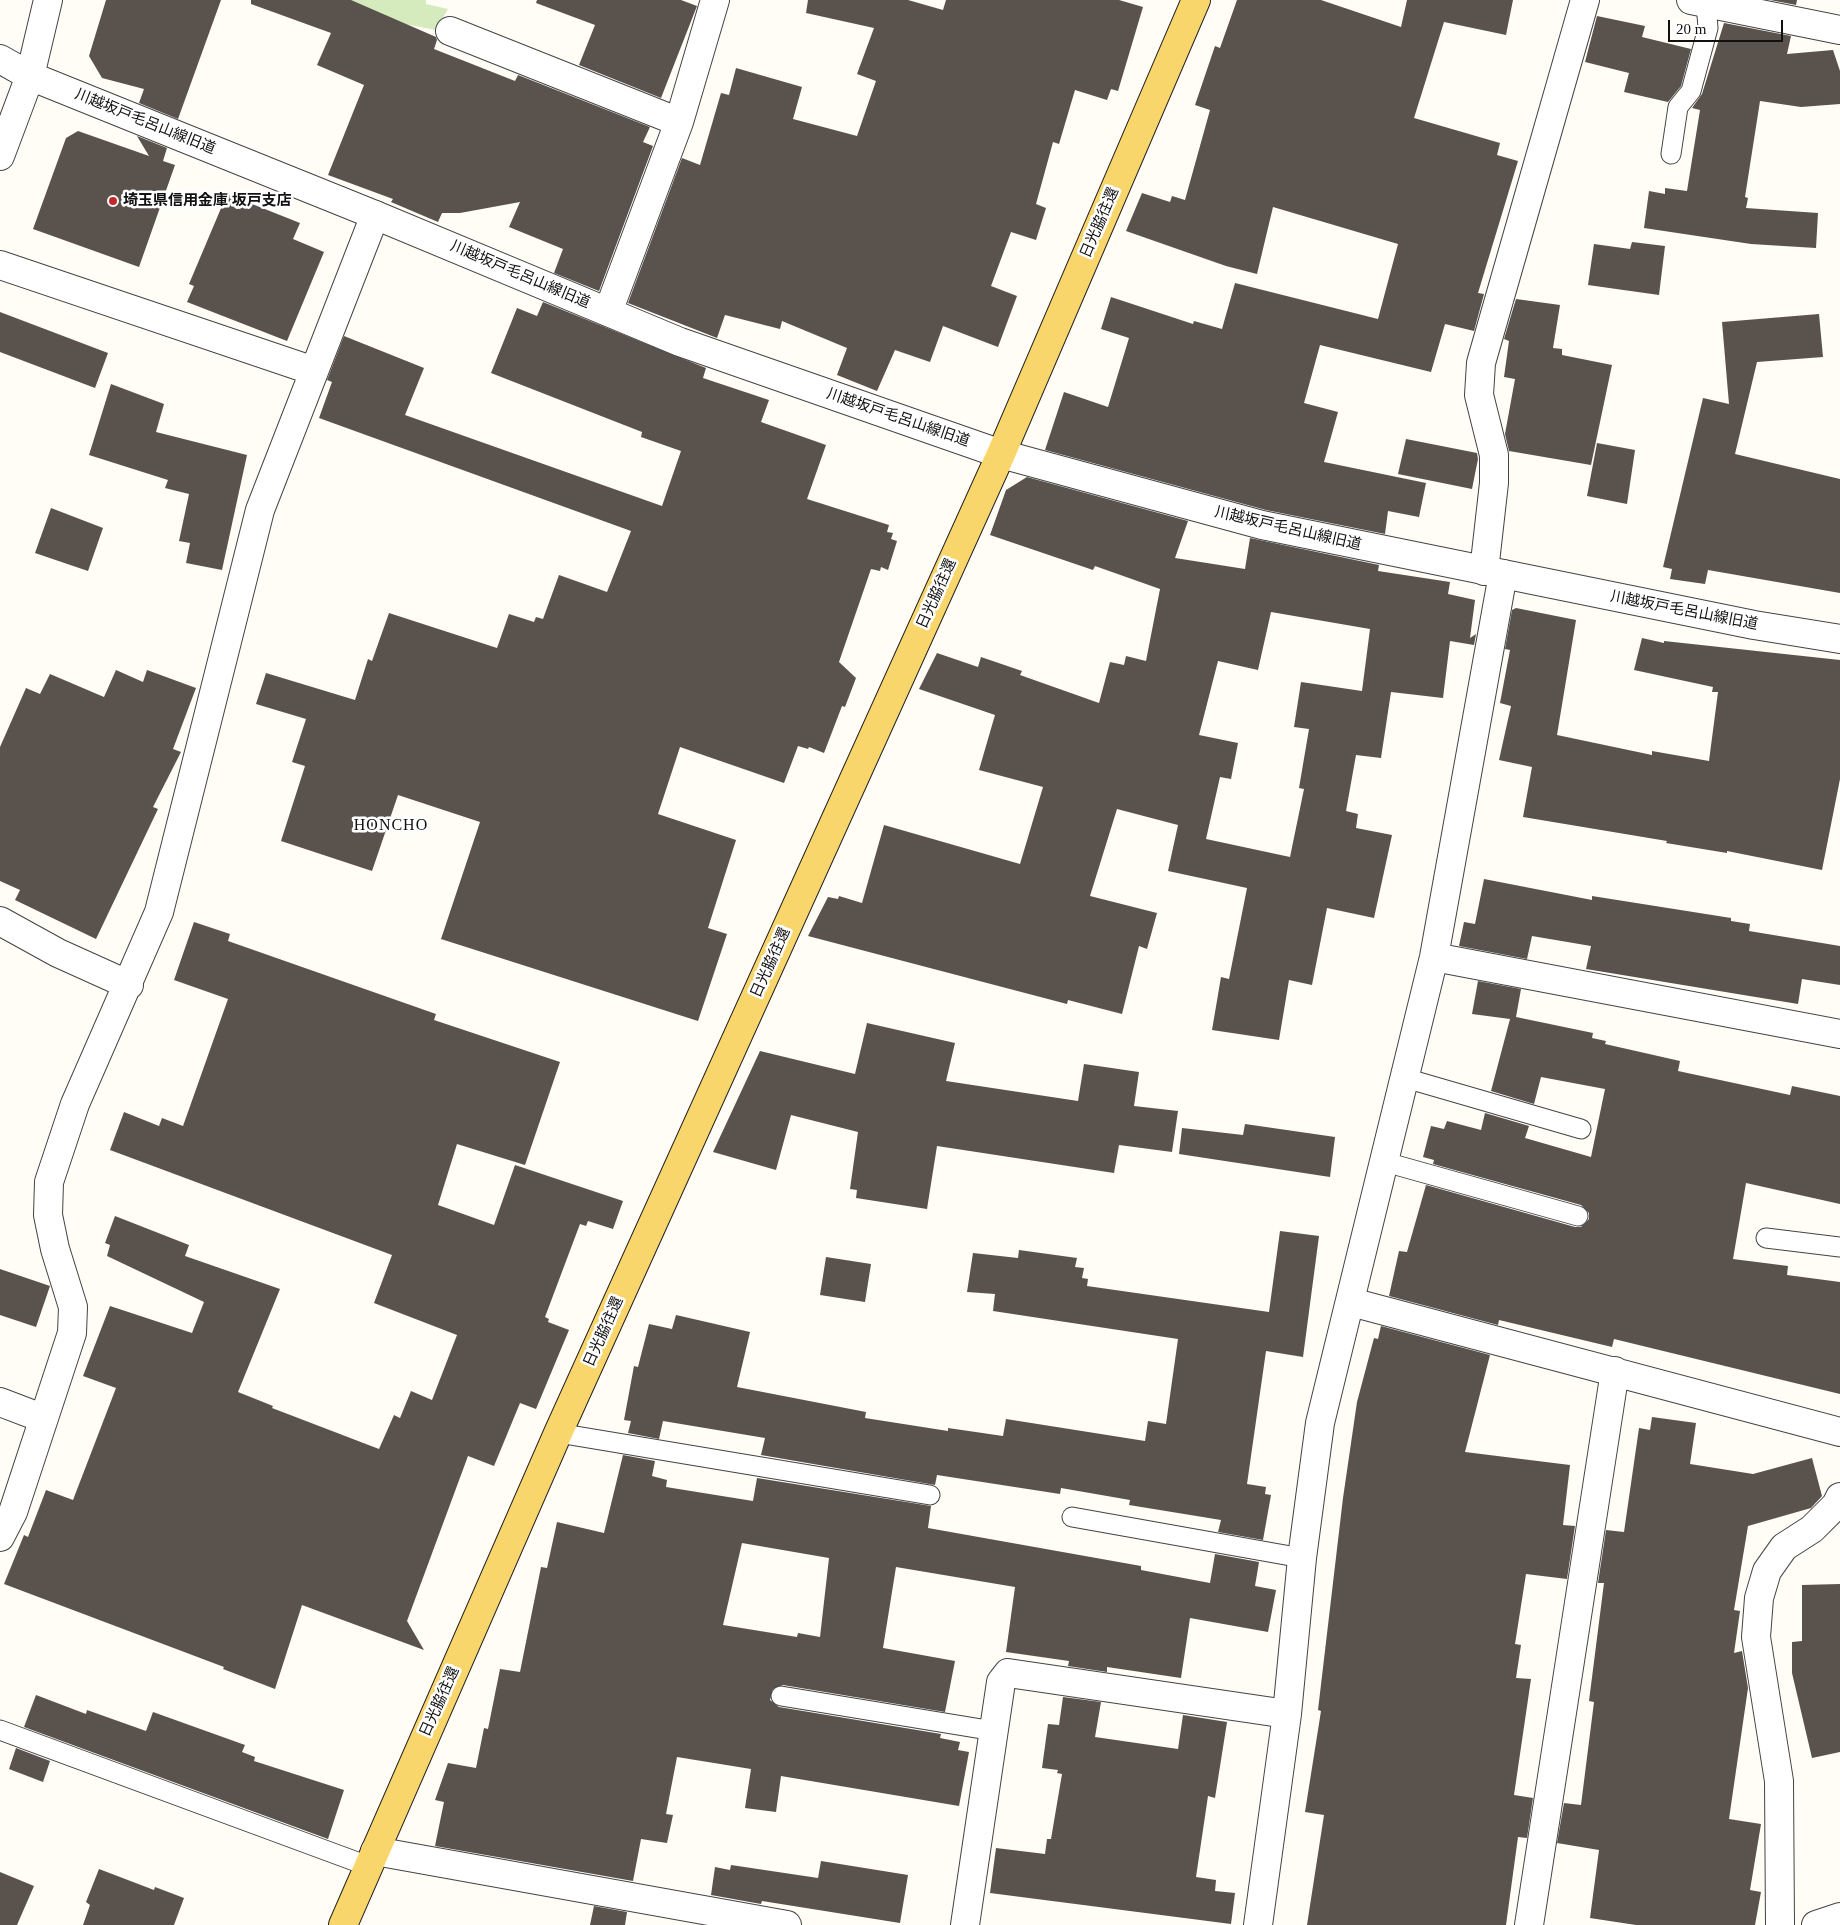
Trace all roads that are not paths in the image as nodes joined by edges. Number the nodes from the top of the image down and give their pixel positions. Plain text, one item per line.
1 (48, 0) edge
2 (715, 0) edge
3 (1196, 0) edge
4 (1585, 0) edge
5 (1699, 2) edge
6 (1840, 30) edge
7 (450, 31) dead end
8 (0, 58) edge
9 (0, 74) edge
10 (30, 76) junction
11 (679, 122) junction
12 (1671, 154) dead end
13 (0, 156) edge
14 (375, 215) junction
15 (0, 265) edge
16 (608, 312) junction
17 (314, 371) junction
18 (1001, 454) junction
19 (1494, 572) junction
20 (1840, 639) edge
21 (0, 921) edge
22 (1434, 957) junction
23 (129, 985) junction
24 (1840, 1034) edge
25 (1405, 1078) junction
26 (1581, 1129) dead end
27 (1385, 1162) junction
28 (1578, 1216) dead end
29 (1766, 1238) dead end
30 (1840, 1247) edge
31 (1351, 1302) junction
32 (1615, 1371) junction
33 (0, 1402) edge
34 (42, 1418) junction
35 (1840, 1432) edge
36 (558, 1433) junction
37 (930, 1496) dead end
38 (1840, 1497) edge
39 (1072, 1517) dead end
40 (0, 1537) edge
41 (1302, 1558) junction
42 (781, 1696) dead end
43 (1287, 1714) junction
44 (0, 1730) edge
45 (994, 1730) junction
46 (372, 1859) junction
47 (1840, 1917) edge
48 (342, 1925) edge
49 (787, 1925) edge
50 (965, 1925) edge
51 (1258, 1925) edge
52 (1529, 1925) edge
53 (1780, 1925) edge
54 (1816, 1925) edge

1 - 10 street
2 - 11 street
3 - 18 main road, 日光脇往還
4 - 19 street
5 - 6 street
5 - 12 lane
7 - 11 street
8 - 10 street, 川越坂戸毛呂山線旧道
9 - 10 street
10 - 13 street
10 - 14 street, 川越坂戸毛呂山線旧道
11 - 16 street
14 - 16 street, 川越坂戸毛呂山線旧道
14 - 17 street
15 - 17 street
16 - 18 street, 川越坂戸毛呂山線旧道
17 - 23 street
18 - 19 street, 川越坂戸毛呂山線旧道
18 - 36 main road, 日光脇往還
19 - 20 street, 川越坂戸毛呂山線旧道
19 - 22 street
21 - 23 street
22 - 24 street
22 - 25 street
23 - 34 street
25 - 26 lane
25 - 27 street
27 - 28 lane
27 - 31 street
29 - 30 lane
31 - 32 street
31 - 41 street
32 - 35 street
32 - 52 street
33 - 34 street
34 - 40 street
36 - 37 lane
36 - 46 main road, 日光脇往還
38 - 53 street
39 - 41 lane
41 - 43 street
42 - 45 lane
43 - 45 street
43 - 51 street
44 - 46 lane
45 - 50 street
46 - 48 main road, 日光脇往還
46 - 49 street
47 - 54 street

